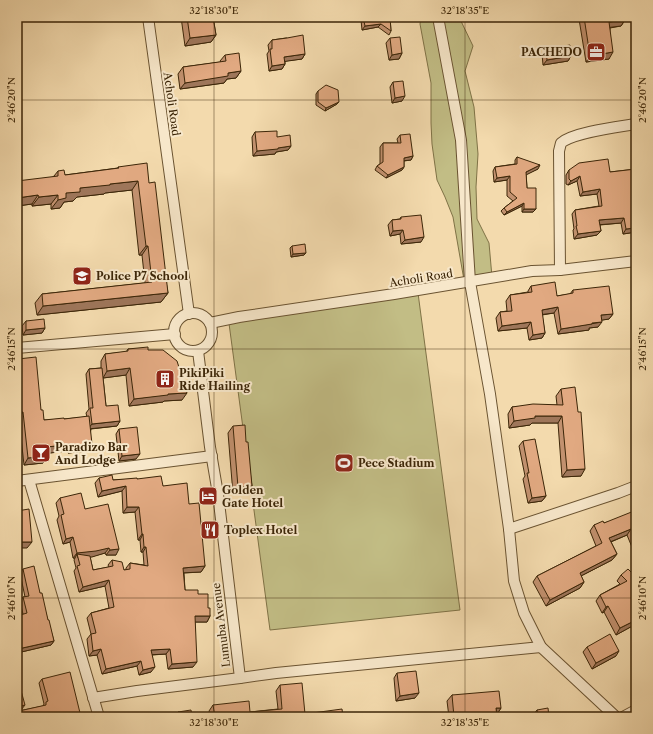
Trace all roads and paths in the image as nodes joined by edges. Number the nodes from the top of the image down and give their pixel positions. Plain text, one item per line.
1 (148, 17) edge
2 (438, 17) edge
3 (636, 124) edge
4 (636, 261) edge
5 (560, 270) junction
6 (470, 282) junction
7 (189, 314) junction
8 (210, 323) junction
9 (175, 334) junction
10 (17, 348) edge
11 (198, 350) junction
12 (212, 456) junction
13 (29, 480) junction
14 (17, 481) edge
15 (636, 486) edge
16 (509, 529) junction
17 (541, 647) junction
18 (240, 678) junction
19 (93, 698) junction
20 (636, 710) edge
21 (99, 717) edge
22 (616, 717) edge
23 (623, 717) edge

1 - 7 street, Acholi Road
2 - 6 street
3 - 5 street
4 - 5 street, Acholi Road
5 - 6 street, Acholi Road
6 - 8 street, Acholi Road
6 - 16 street
7 - 8 street
7 - 9 street
8 - 11 street
9 - 10 street
9 - 11 street
11 - 12 street
12 - 13 street
12 - 18 street, Lumuba Avenue
13 - 14 street
13 - 19 street
15 - 16 street
16 - 17 street
17 - 18 street
17 - 22 street
18 - 19 street, Lumuba Avenue
19 - 21 street
20 - 23 street

